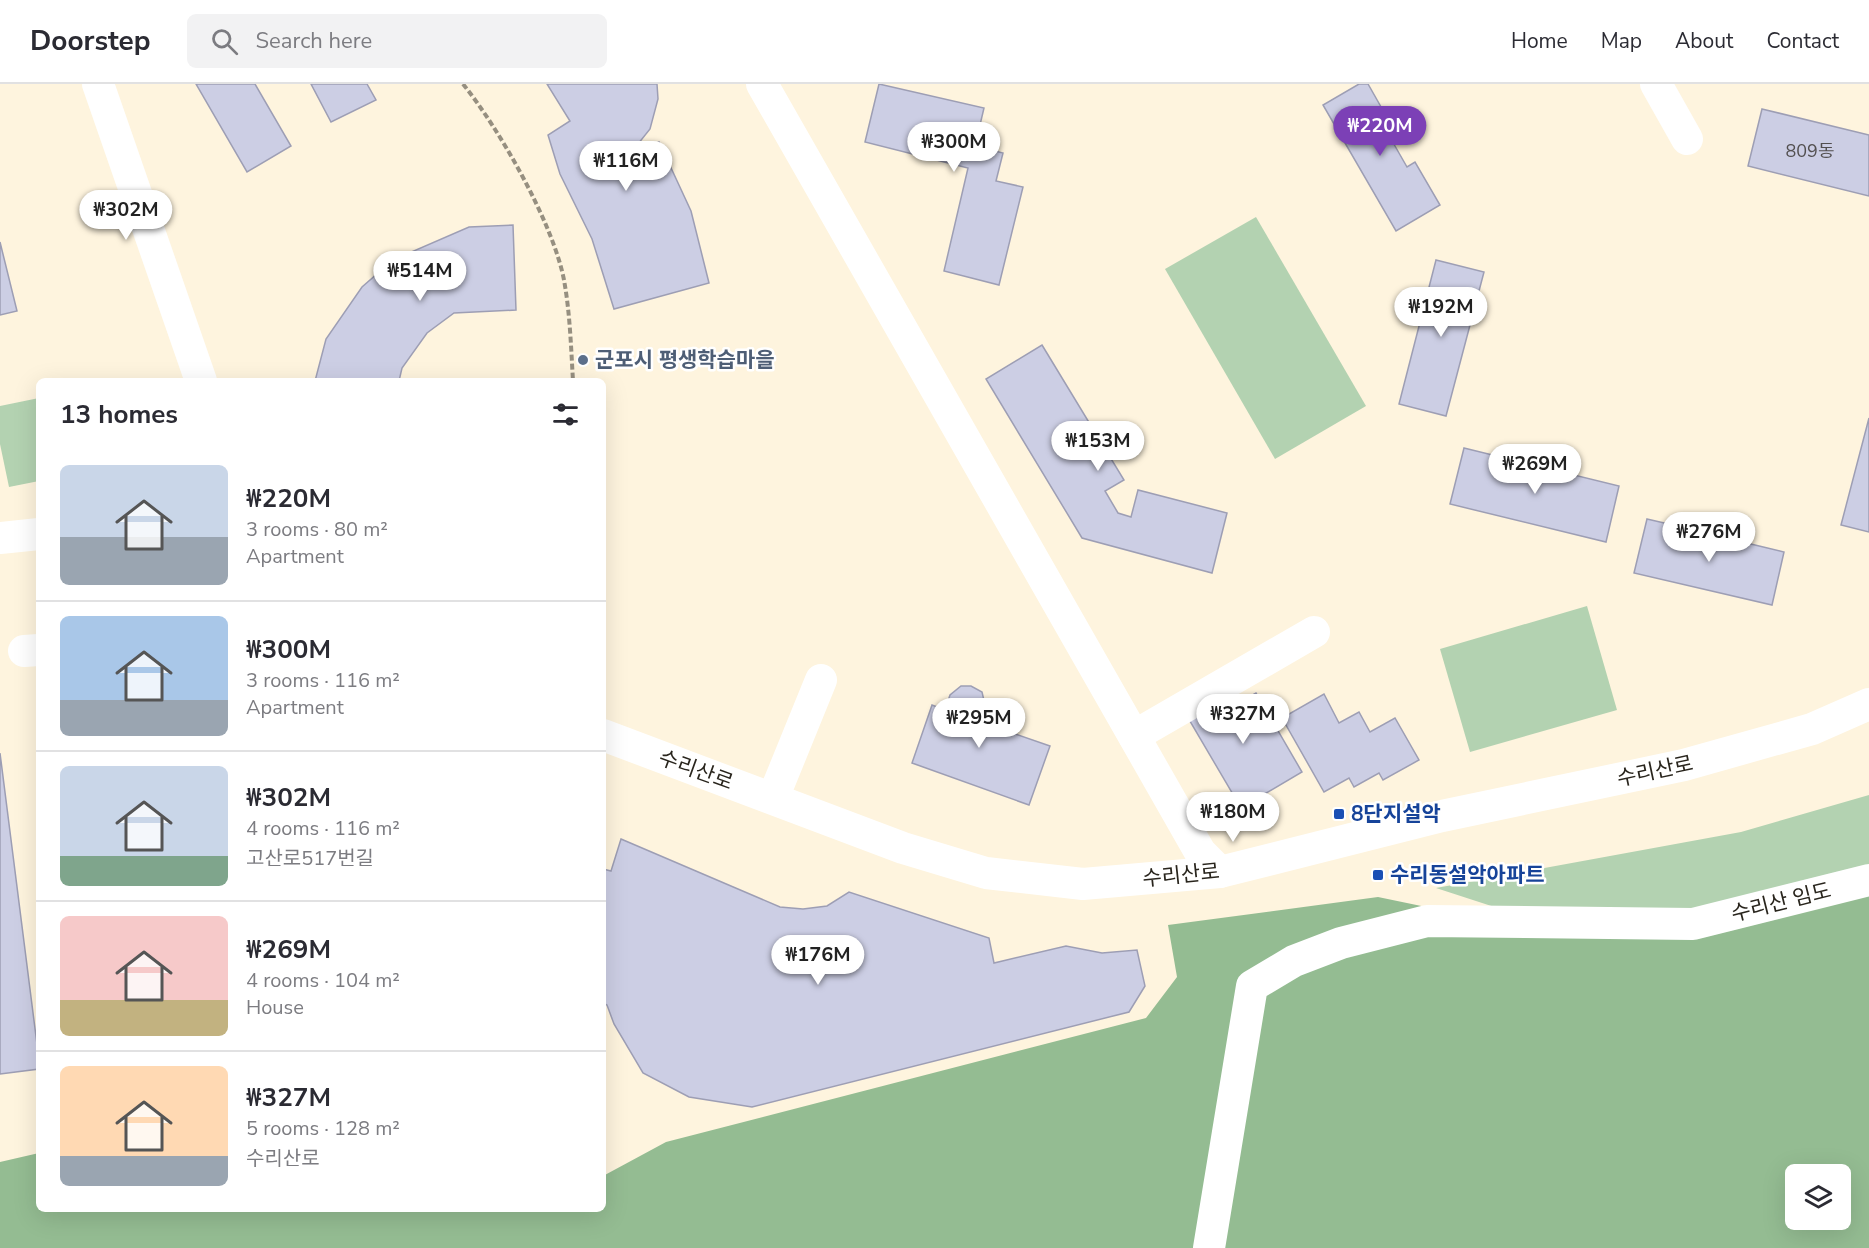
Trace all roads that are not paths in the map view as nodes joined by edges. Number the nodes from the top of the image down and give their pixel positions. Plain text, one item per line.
1 (98, 84) edge
2 (762, 84) edge
3 (1656, 84) edge
4 (1688, 139) dead end
5 (200, 378) edge
6 (36, 534) edge
7 (0, 538) edge
8 (1314, 632) dead end
9 (821, 680) dead end
10 (1869, 704) edge
11 (606, 736) edge
12 (1134, 736) junction
13 (773, 798) junction
14 (1220, 872) junction
15 (1869, 880) edge
16 (1209, 1248) edge

1 - 5 street
2 - 12 street
3 - 4 street
6 - 7 street
8 - 12 street
9 - 13 street
10 - 14 street, 수리산로
11 - 13 street, 수리산로
12 - 14 street
13 - 14 street, 수리산로
15 - 16 street, 수리산 임도

